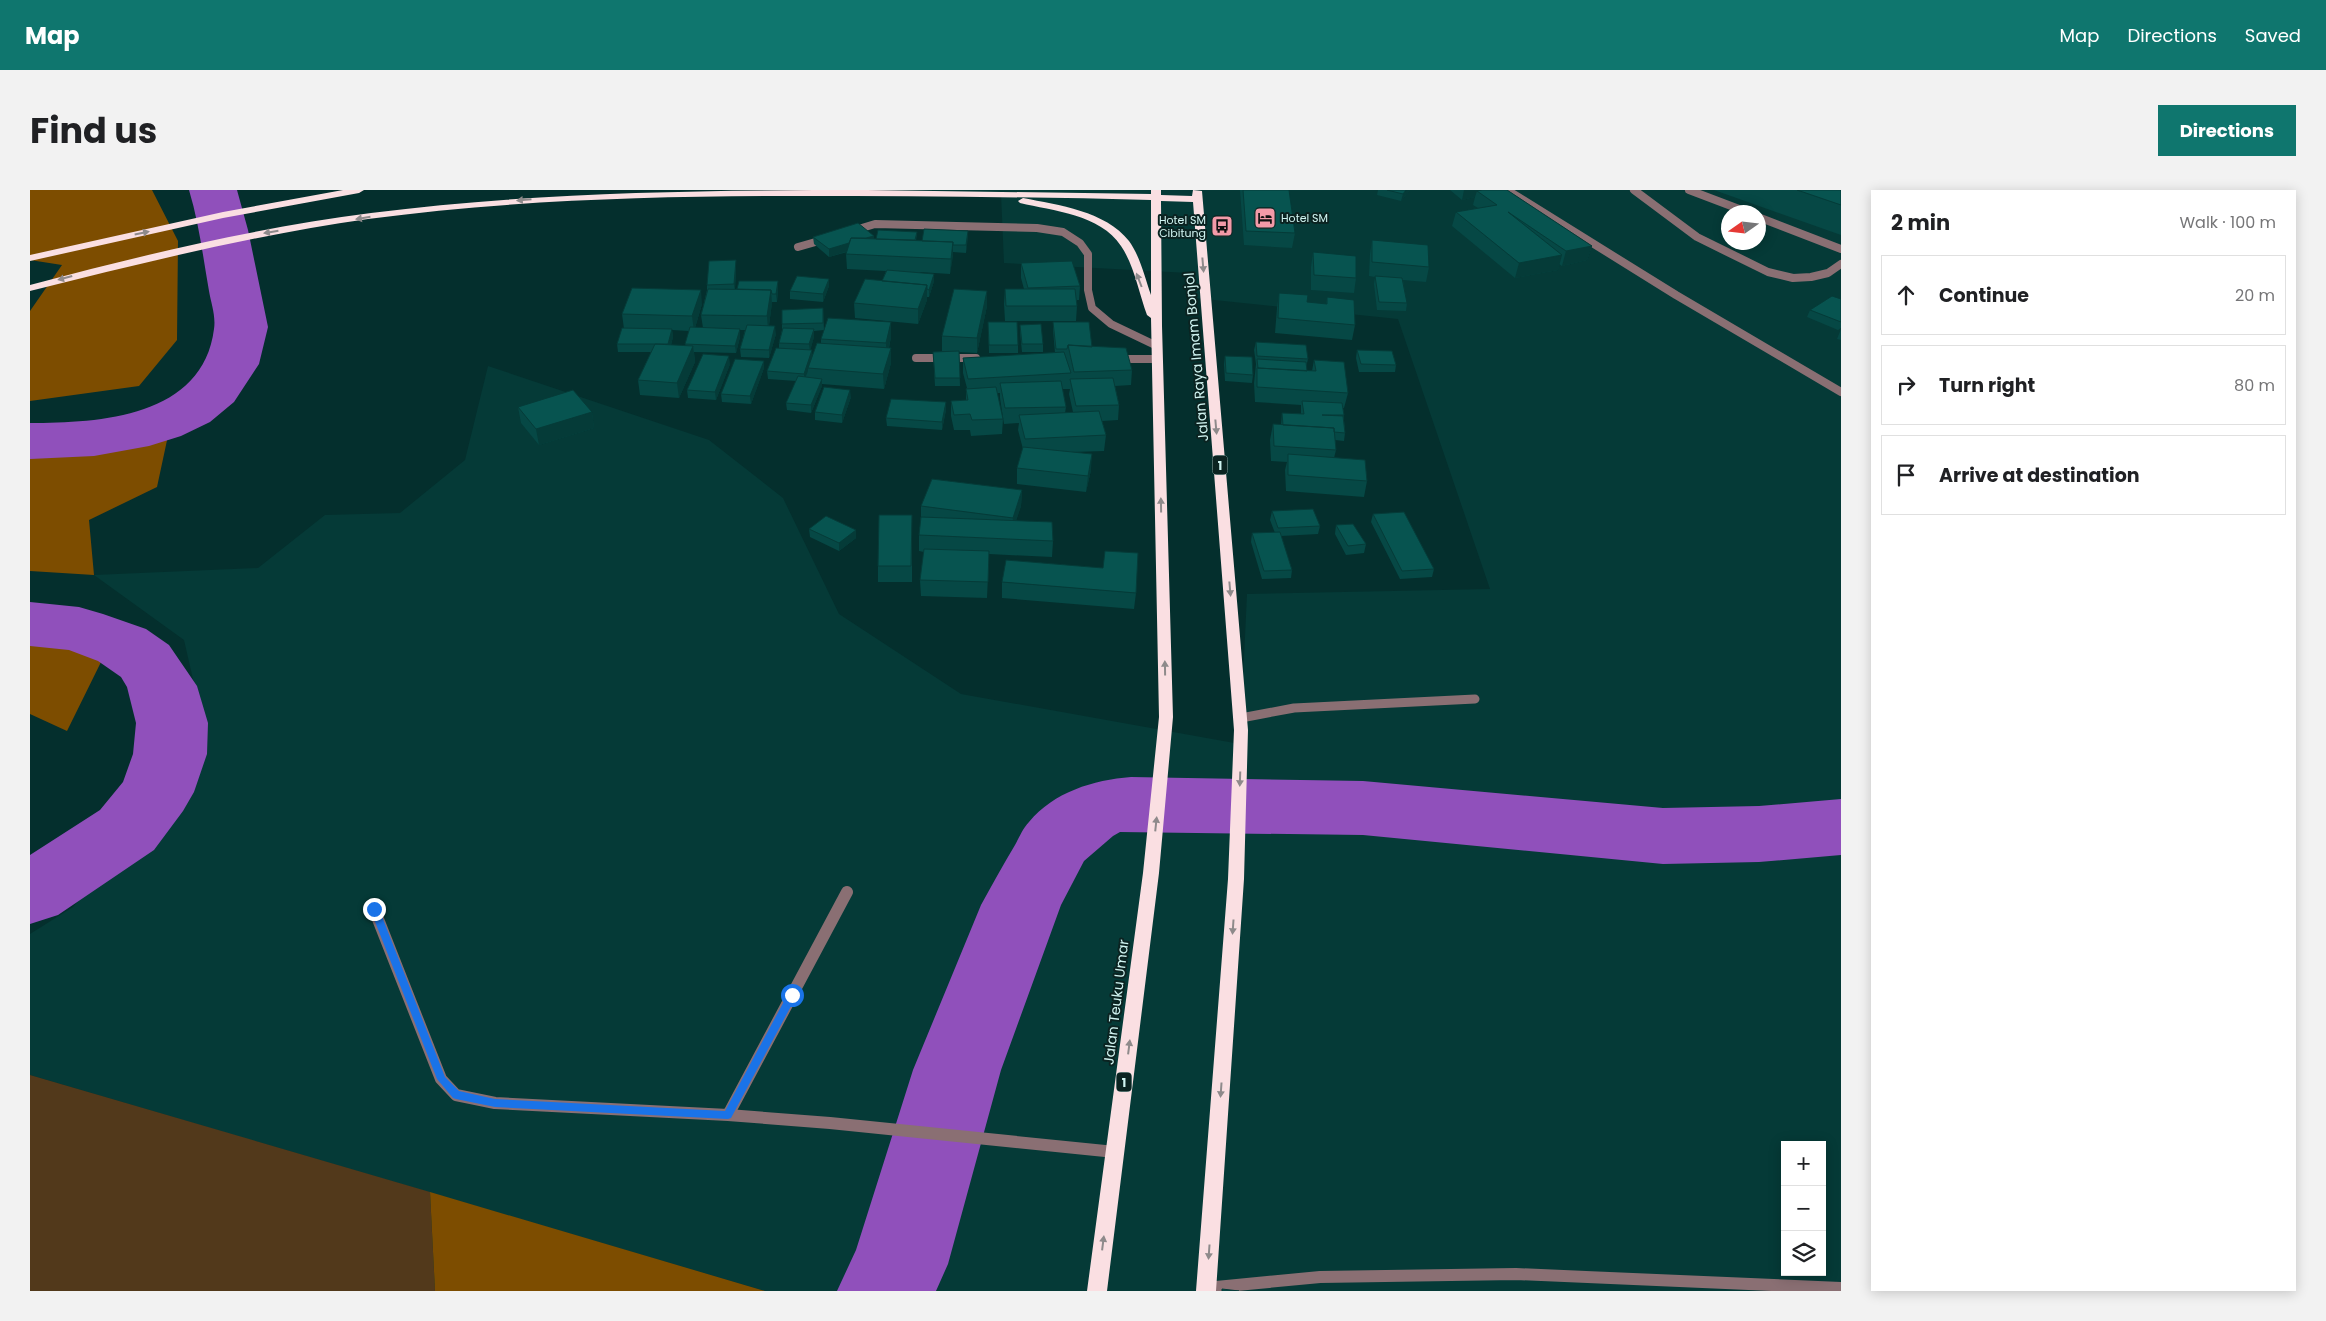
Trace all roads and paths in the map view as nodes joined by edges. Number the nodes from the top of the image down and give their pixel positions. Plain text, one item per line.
1 (359, 190) edge
2 (1506, 190) edge
3 (1634, 190) edge
4 (1689, 190) edge
5 (971, 193) junction
6 (1156, 194) edge
7 (1198, 195) edge
8 (1729, 205) edge
9 (1766, 220) edge
10 (841, 234) edge
11 (832, 237) edge
12 (798, 247) dead end
13 (1841, 249) edge
14 (30, 258) edge
15 (1841, 264) edge
16 (30, 288) edge
17 (1156, 326) junction
18 (1157, 353) junction
19 (916, 358) dead end
20 (983, 358) edge
21 (1109, 359) edge
22 (1841, 392) edge
23 (1476, 699) dead end
24 (1241, 724) junction
25 (848, 892) dead end
26 (374, 909) dead end
27 (728, 1115) junction
28 (1115, 1152) junction
29 (1841, 1288) edge
30 (1206, 1289) edge
31 (1097, 1291) edge

14 -> 1 highway
2 - 22 street
3 - 15 street
4 - 8 street
5 - 6 highway
5 -> 16 highway
17 -> 5 highway
6 - 7 highway
6 - 17 highway, 1
7 -> 24 highway, Jalan Raya Imam Bonjol / 1
9 - 13 street
10 - 18 street
11 - 12 street
17 - 18 highway, 1
18 - 21 street
28 -> 18 highway, Jalan Teuku Umar / 1
19 - 20 street
23 - 24 street
24 -> 30 highway, 1
25 - 27 street
26 - 27 street
27 - 28 street
31 -> 28 highway, Jalan Teuku Umar / 1
29 - 30 street

